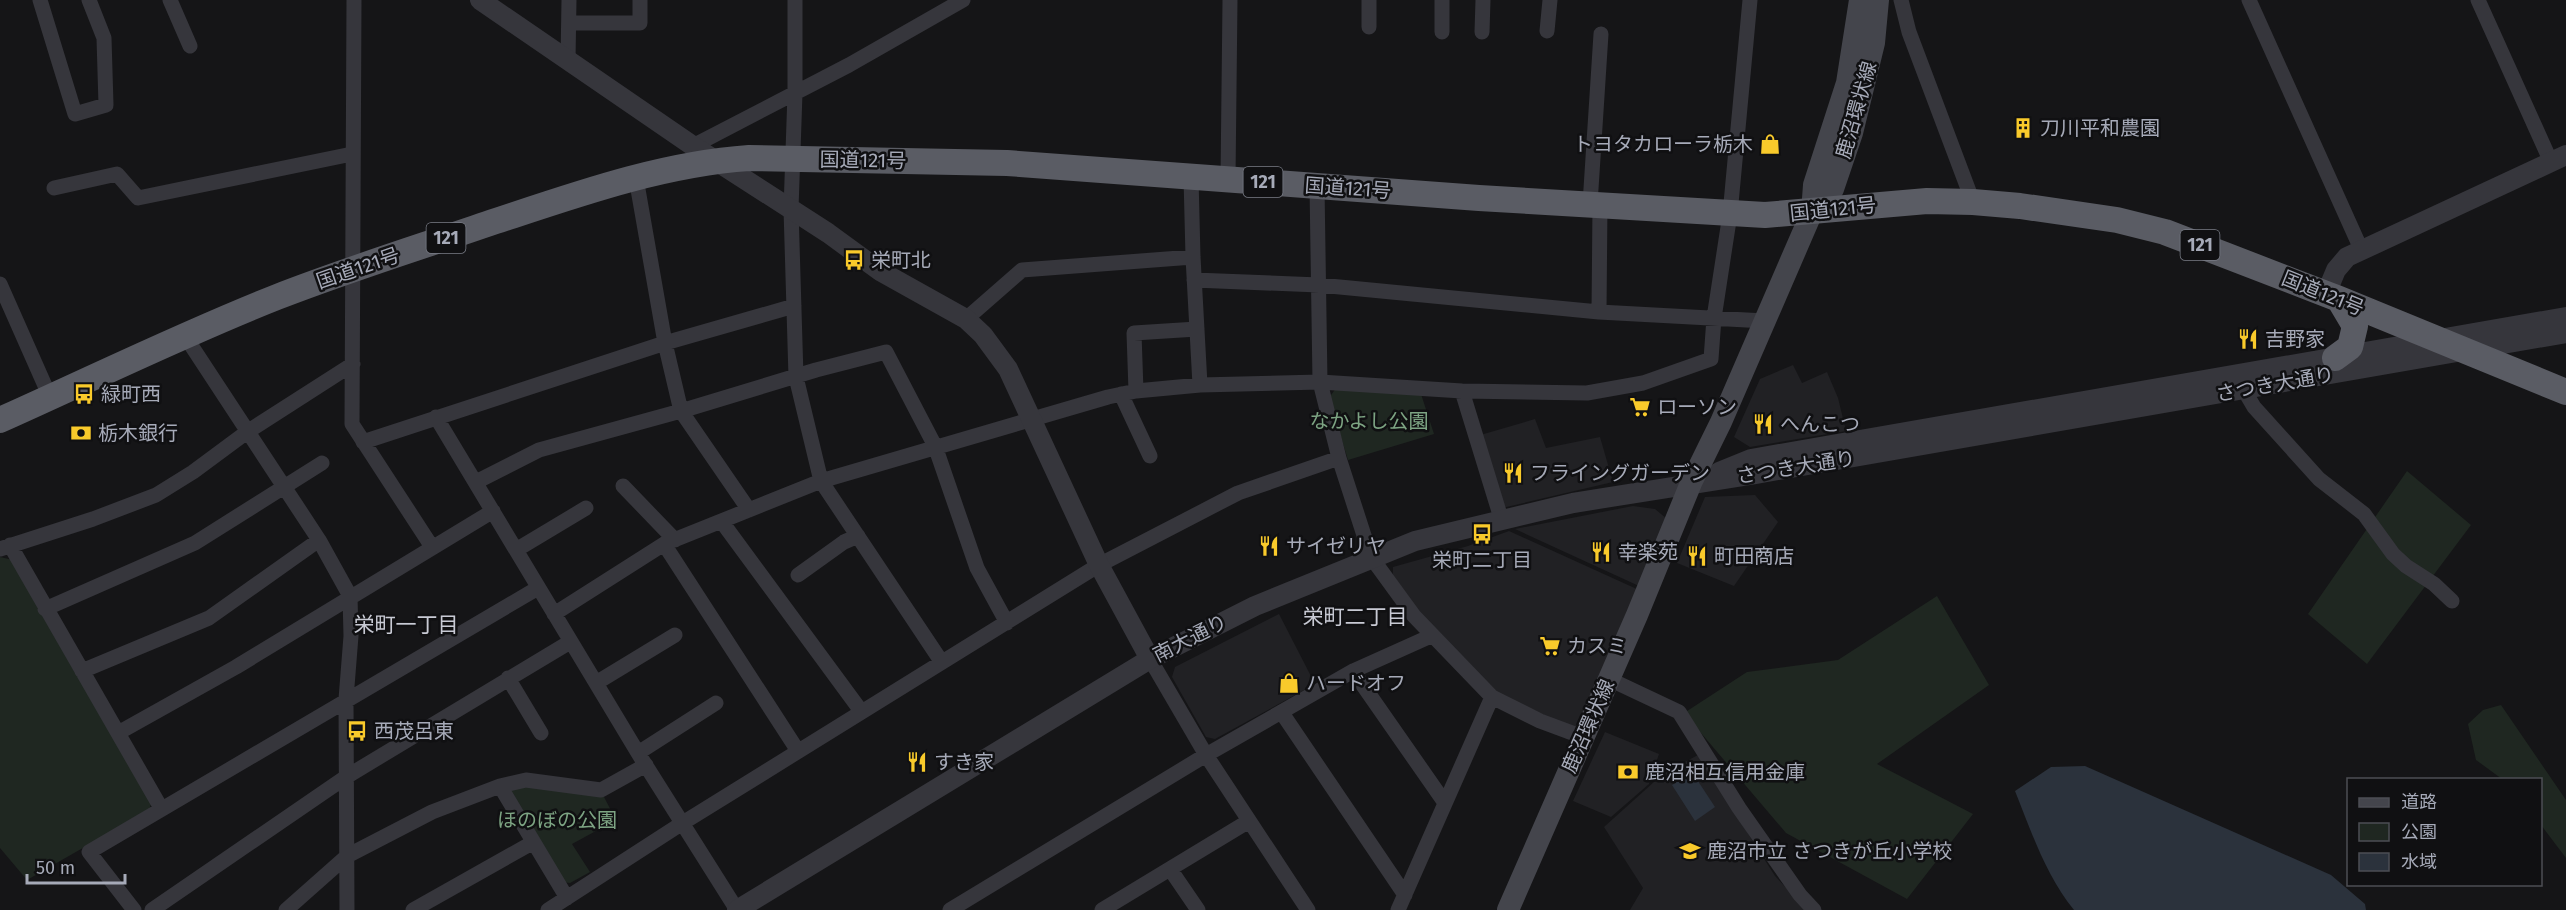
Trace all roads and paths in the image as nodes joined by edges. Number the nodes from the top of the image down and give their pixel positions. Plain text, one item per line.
1 (40, 0) edge
2 (89, 0) edge
3 (170, 0) edge
4 (354, 0) edge
5 (480, 0) edge
6 (569, 0) edge
7 (640, 0) edge
8 (795, 0) edge
9 (963, 0) edge
10 (1230, 0) edge
11 (1369, 0) edge
12 (1442, 0) edge
13 (1483, 0) edge
14 (1550, 0) edge
15 (1750, 0) edge
16 (1860, 0) edge
17 (1878, 0) edge
18 (1901, 0) edge
19 (2249, 0) edge
20 (2478, 0) edge
21 (569, 23) junction
22 (1369, 27) dead end
23 (1547, 31) dead end
24 (1442, 32) dead end
25 (1482, 32) dead end
26 (1601, 34) dead end
27 (190, 46) dead end
28 (568, 60) junction
29 (795, 93) junction
30 (693, 146) junction
31 (352, 154) junction
32 (2558, 158) edge
33 (792, 159) junction
34 (714, 160) junction
35 (1191, 177) junction
36 (636, 178) junction
37 (1228, 179) junction
38 (1317, 186) junction
39 (54, 188) dead end
40 (1973, 202) junction
41 (1595, 204) junction
42 (791, 209) junction
43 (1812, 212) junction
44 (1730, 214) junction
45 (2361, 249) junction
46 (1192, 257) junction
47 (352, 270) junction
48 (1194, 280) junction
49 (0, 284) edge
50 (1319, 285) junction
51 (2332, 297) junction
52 (794, 306) junction
53 (1599, 312) junction
54 (2566, 317) edge
55 (1714, 318) junction
56 (966, 319) junction
57 (1765, 321) junction
58 (1197, 329) junction
59 (2566, 333) edge
60 (185, 336) junction
61 (2438, 339) junction
62 (665, 343) junction
63 (2468, 351) junction
64 (2335, 358) junction
65 (353, 364) junction
66 (796, 377) junction
67 (1320, 382) junction
68 (1200, 385) junction
69 (2244, 390) junction
70 (1462, 391) junction
71 (2566, 392) edge
72 (1128, 393) junction
73 (50, 397) junction
74 (681, 411) junction
75 (436, 417) junction
76 (1031, 418) junction
77 (0, 420) edge
78 (247, 432) junction
79 (363, 442) junction
80 (935, 446) junction
81 (1150, 456) dead end
82 (1339, 458) junction
83 (322, 462) dead end
84 (821, 481) junction
85 (477, 482) junction
86 (1691, 483) junction
87 (623, 486) dead end
88 (284, 488) junction
89 (586, 508) dead end
90 (749, 510) junction
91 (493, 512) junction
92 (1501, 518) junction
93 (722, 522) junction
94 (858, 536) junction
95 (319, 540) junction
96 (669, 542) junction
97 (432, 546) junction
98 (5, 547) edge
99 (516, 550) junction
100 (1371, 557) junction
101 (1099, 565) junction
102 (798, 575) dead end
103 (538, 588) junction
104 (350, 596) junction
105 (2451, 601) dead end
106 (45, 609) junction
107 (554, 614) junction
108 (1007, 623) junction
109 (675, 635) dead end
110 (1431, 636) junction
111 (570, 642) junction
112 (1149, 658) junction
113 (941, 661) junction
114 (82, 671) junction
115 (1353, 671) junction
116 (508, 678) junction
117 (1609, 679) junction
118 (596, 683) junction
119 (1492, 697) junction
120 (346, 699) junction
121 (716, 703) dead end
122 (861, 711) junction
123 (1282, 713) junction
124 (118, 733) junction
125 (541, 733) dead end
126 (1583, 737) junction
127 (798, 751) junction
128 (1206, 755) junction
129 (641, 759) junction
130 (346, 777) junction
131 (500, 786) junction
132 (1445, 803) junction
133 (161, 808) junction
134 (1249, 821) junction
135 (681, 824) junction
136 (532, 843) junction
137 (347, 856) junction
138 (1170, 869) junction
139 (1405, 895) junction
140 (567, 898) junction
141 (134, 910) edge
142 (152, 910) edge
143 (286, 910) edge
144 (347, 910) edge
145 (413, 910) edge
146 (548, 910) edge
147 (737, 910) edge
148 (950, 910) edge
149 (1102, 910) edge
150 (1198, 910) edge
151 (1308, 910) edge
152 (1398, 910) edge
153 (1508, 910) edge
154 (1814, 910) edge

1 - 2 street
3 - 27 street
4 - 31 street
5 - 28 street
6 - 21 street
7 - 21 street
8 - 29 street
9 - 29 street
10 - 37 street
11 - 22 street
12 - 24 street
13 - 25 street
14 - 23 street
15 - 44 street
16 - 43 main road, 鹿沼環状線
17 - 43 main road, 鹿沼環状線
18 - 40 street
19 - 45 street
20 - 32 street
21 - 28 street
26 - 41 street
28 - 30 street
29 - 30 street
29 - 33 street
30 - 34 street
31 - 39 street
31 - 47 street
32 - 45 street
33 - 34 highway, 国道121号 / 121
33 - 35 highway, 国道121号 / 121
33 - 42 street
34 - 36 highway, 国道121号 / 121
34 - 42 street
35 - 37 highway, 国道121号 / 121
35 - 46 street
36 - 47 highway, 国道121号 / 121
36 - 62 street
37 - 38 highway, 国道121号 / 121
38 - 41 highway, 国道121号 / 121
38 - 50 street
40 - 43 highway, 国道121号 / 121
40 - 51 highway, 国道121号 / 121
41 - 44 highway, 国道121号 / 121
41 - 53 street
42 - 52 street
42 - 56 street
43 - 44 highway, 国道121号 / 121
43 - 57 main road, 鹿沼環状線
44 - 55 street
45 - 51 street
46 - 48 street
46 - 56 street
47 - 60 highway, 国道121号 / 121
47 - 65 street
48 - 50 street
48 - 58 street
49 - 73 street
50 - 53 street
50 - 67 street
51 - 61 highway, 国道121号 / 121
51 - 64 highway
52 - 62 street
52 - 66 street
53 - 55 street
54 - 61 street, さつき大通り
55 - 57 street
55 - 70 street
56 - 76 street
57 - 86 main road, 鹿沼環状線
58 - 68 street
58 - 72 street
59 - 63 street, さつき大通り
60 - 73 highway, 国道121号 / 121
60 - 78 street
61 - 63 highway, 国道121号 / 121
61 - 64 street, さつき大通り
62 - 74 street
62 - 75 street
63 - 69 street, さつき大通り
63 - 71 highway, 国道121号 / 121
64 - 86 street, さつき大通り
65 - 78 street
65 - 79 street
66 - 74 street
66 - 80 street
66 - 84 street
67 - 68 street
67 - 70 street
67 - 82 street
68 - 72 street
69 - 86 street, さつき大通り
69 - 105 street
70 - 92 street
72 - 76 street
72 - 81 street
73 - 77 highway, 国道121号 / 121
74 - 85 street
74 - 90 street
75 - 79 street
75 - 85 street
76 - 80 street
76 - 101 street
78 - 88 street
78 - 98 street
79 - 97 street
80 - 84 street
80 - 108 street
82 - 100 street
82 - 101 street
83 - 88 street
84 - 90 street
84 - 94 street
85 - 91 street
86 - 92 street, 南大通り
86 - 117 main road, 鹿沼環状線
87 - 96 street
88 - 95 street
88 - 106 street
89 - 99 street
90 - 93 street
91 - 97 street
91 - 99 street
92 - 100 street, 南大通り
93 - 96 street
93 - 122 street
94 - 102 street
94 - 113 street
95 - 104 street
95 - 114 street
96 - 107 street
96 - 127 street
97 - 104 street
98 - 106 street
99 - 103 street
100 - 110 street
100 - 112 street, 南大通り
101 - 108 street
101 - 112 street
103 - 107 street
103 - 120 street
104 - 120 street
104 - 124 street
106 - 114 street
107 - 111 street
108 - 113 street
109 - 118 street
110 - 115 street
110 - 119 street
111 - 116 street
111 - 118 street
112 - 128 street
112 - 147 street, 南大通り
113 - 122 street
114 - 124 street
115 - 123 street
115 - 132 street
116 - 125 street
116 - 130 street
117 - 126 main road, 鹿沼環状線
117 - 154 street
118 - 129 street
119 - 126 street
119 - 132 street
120 - 130 street
120 - 133 street
121 - 129 street
122 - 127 street
123 - 128 street
123 - 139 street
124 - 133 street
126 - 153 main road, 鹿沼環状線
127 - 135 street
128 - 134 street
128 - 148 street
129 - 131 street
129 - 135 street
130 - 137 street
130 - 142 street
131 - 136 street
131 - 137 street
132 - 139 street
133 - 141 street
134 - 138 street
134 - 151 street
135 - 140 street
135 - 147 street
136 - 140 street
136 - 145 street
137 - 143 street
137 - 144 street
138 - 149 street
138 - 150 street
139 - 152 street
140 - 146 street

